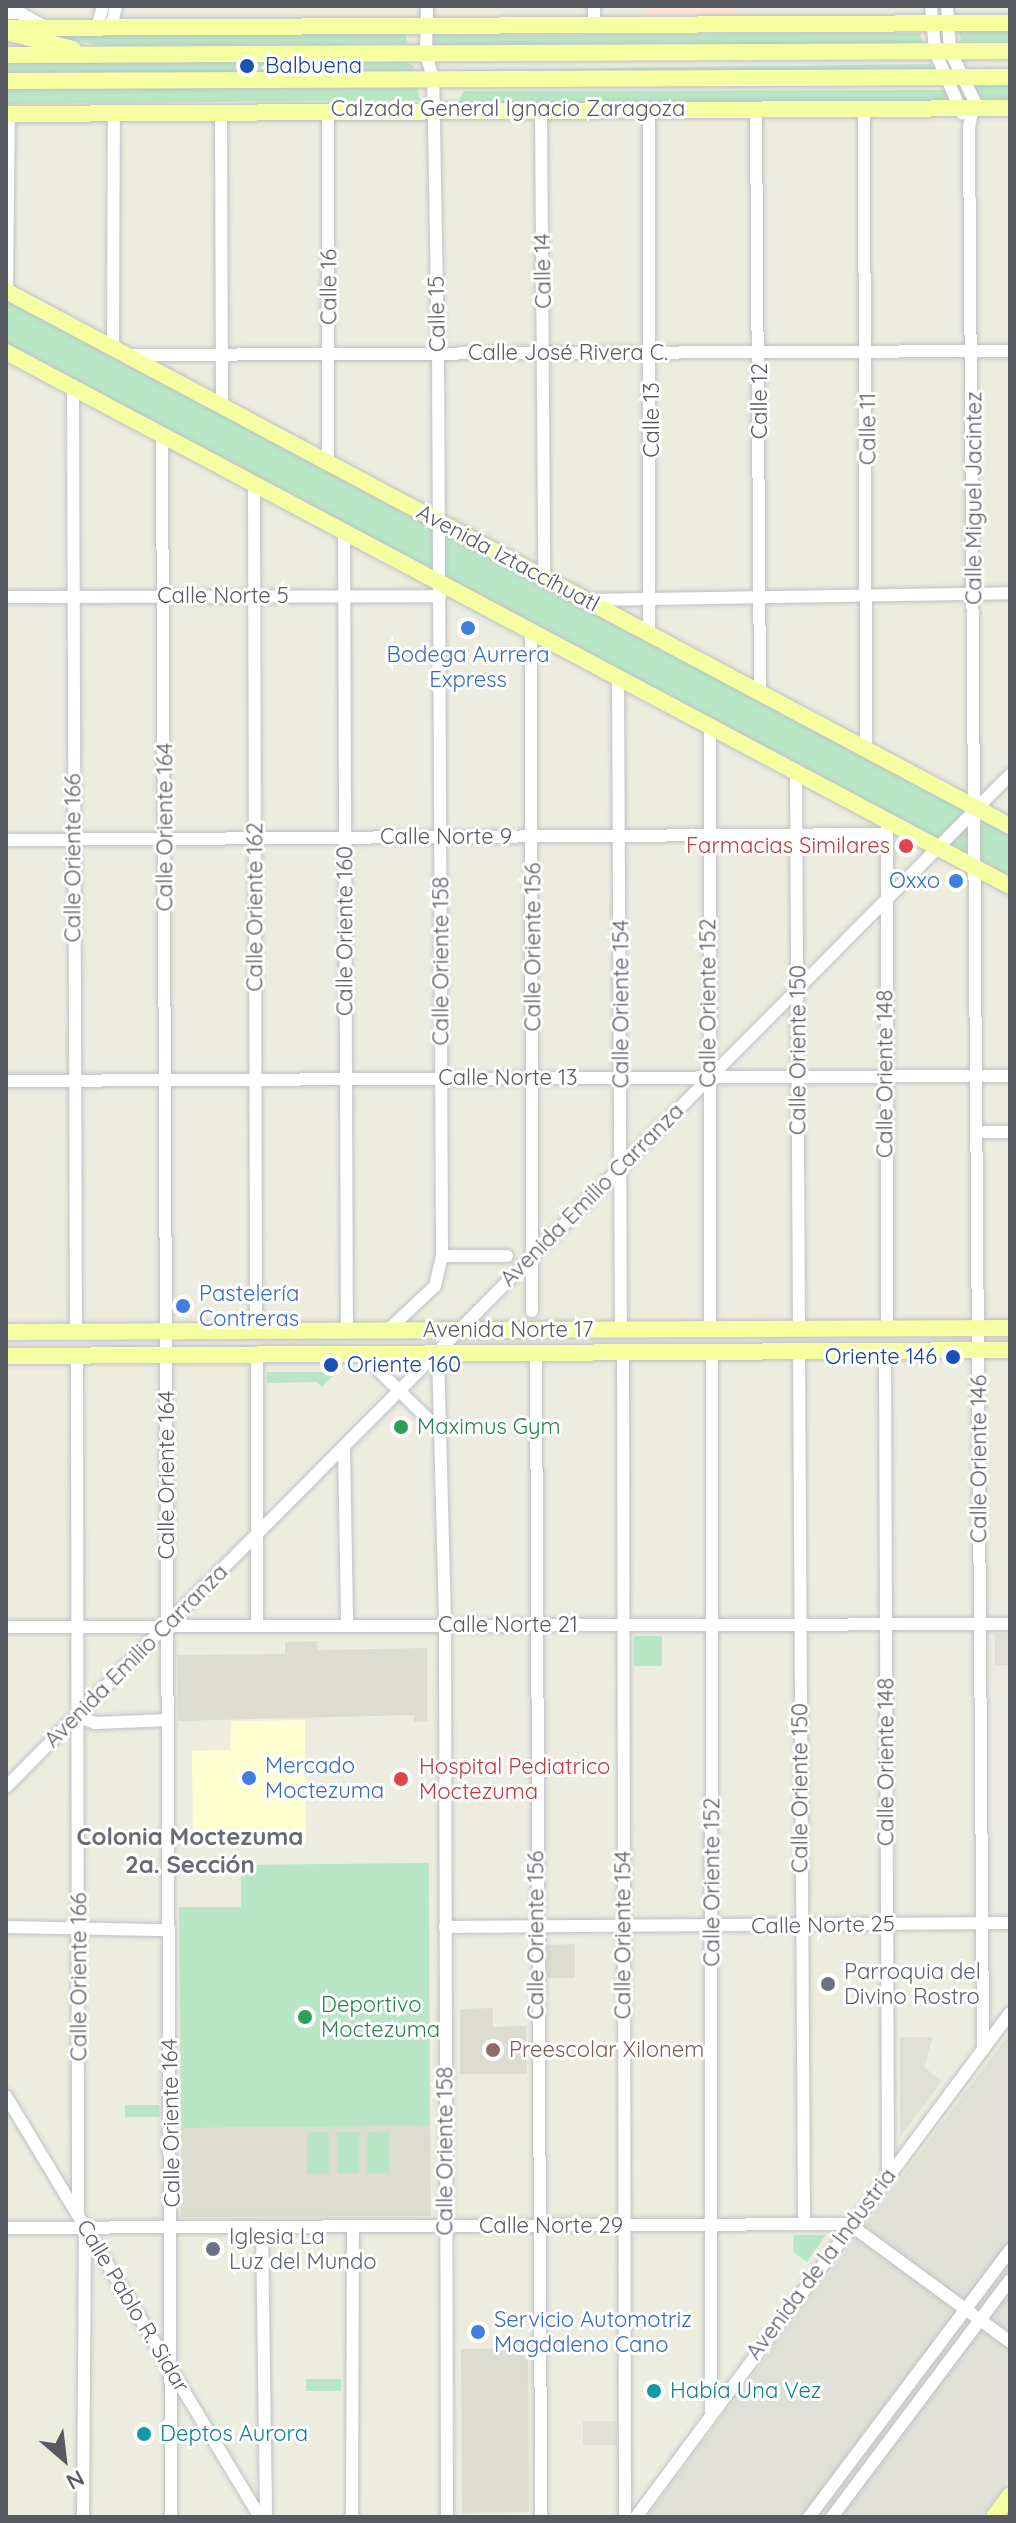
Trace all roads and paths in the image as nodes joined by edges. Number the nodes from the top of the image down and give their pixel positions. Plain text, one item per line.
1 (103, 6) edge
2 (116, 6) edge
3 (594, 6) edge
4 (6, 13) edge
5 (426, 14) edge
6 (939, 14) edge
7 (1010, 23) edge
8 (105, 24) junction
9 (594, 24) junction
10 (45, 27) junction
11 (6, 30) edge
12 (943, 51) junction
13 (1010, 51) edge
14 (426, 53) junction
15 (6, 55) edge
16 (94, 55) junction
17 (1010, 77) edge
18 (958, 78) junction
19 (433, 79) junction
20 (6, 81) edge
21 (433, 108) junction
22 (541, 108) junction
23 (649, 108) junction
24 (1010, 108) edge
25 (756, 109) junction
26 (864, 109) junction
27 (967, 109) junction
28 (328, 110) junction
29 (221, 111) junction
30 (114, 113) junction
31 (7, 114) edge
32 (7, 291) edge
33 (973, 351) junction
34 (1010, 351) edge
35 (6, 352) edge
36 (120, 352) junction
37 (652, 352) junction
38 (760, 352) junction
39 (867, 352) junction
40 (222, 353) junction
41 (329, 353) junction
42 (543, 353) junction
43 (438, 354) junction
44 (73, 385) junction
45 (222, 406) junction
46 (162, 433) junction
47 (328, 463) junction
48 (254, 484) junction
49 (438, 521) junction
50 (344, 531) junction
51 (544, 577) junction
52 (440, 590) junction
53 (761, 593) junction
54 (868, 593) junction
55 (974, 593) junction
56 (1010, 593) edge
57 (255, 595) junction
58 (162, 596) junction
59 (344, 596) junction
60 (651, 596) junction
61 (6, 597) edge
62 (73, 597) junction
63 (586, 600) junction
64 (531, 632) junction
65 (649, 635) junction
66 (618, 678) junction
67 (760, 693) junction
68 (710, 726) junction
69 (866, 749) junction
70 (796, 772) junction
71 (1010, 775) edge
72 (977, 808) junction
73 (1010, 826) edge
74 (887, 827) junction
75 (440, 836) junction
76 (708, 836) junction
77 (796, 836) junction
78 (345, 837) junction
79 (532, 837) junction
80 (620, 837) junction
81 (255, 838) junction
82 (165, 839) junction
83 (6, 840) edge
84 (73, 840) junction
85 (938, 849) junction
86 (976, 869) junction
87 (1010, 886) edge
88 (885, 903) junction
89 (798, 988) junction
90 (884, 1076) junction
91 (1010, 1076) edge
92 (533, 1077) junction
93 (798, 1077) junction
94 (977, 1077) junction
95 (256, 1078) junction
96 (345, 1078) junction
97 (442, 1078) junction
98 (621, 1078) junction
99 (708, 1078) junction
100 (6, 1081) edge
101 (73, 1081) junction
102 (166, 1081) junction
103 (978, 1132) junction
104 (1010, 1132) edge
105 (621, 1167) junction
106 (442, 1256) junction
107 (507, 1256) dead end
108 (531, 1258) junction
109 (532, 1311) dead end
110 (799, 1328) junction
111 (887, 1328) junction
112 (979, 1328) junction
113 (1010, 1328) edge
114 (621, 1329) junction
115 (710, 1329) junction
116 (459, 1330) junction
117 (167, 1331) junction
118 (256, 1331) junction
119 (347, 1331) junction
120 (387, 1331) junction
121 (6, 1332) edge
122 (76, 1332) junction
123 (979, 1350) junction
124 (1010, 1350) edge
125 (799, 1351) junction
126 (885, 1351) junction
127 (623, 1352) junction
128 (712, 1352) junction
129 (438, 1353) junction
130 (536, 1353) junction
131 (257, 1354) junction
132 (362, 1354) junction
133 (77, 1355) junction
134 (167, 1355) junction
135 (6, 1356) edge
136 (399, 1391) junction
137 (442, 1433) junction
138 (344, 1446) junction
139 (254, 1537) junction
140 (799, 1623) junction
141 (167, 1624) junction
142 (535, 1624) junction
143 (622, 1624) junction
144 (710, 1624) junction
145 (886, 1624) junction
146 (1010, 1624) edge
147 (347, 1625) junction
148 (445, 1625) junction
149 (979, 1625) junction
150 (257, 1626) junction
151 (6, 1627) edge
152 (76, 1627) junction
153 (76, 1716) junction
154 (168, 1720) junction
155 (6, 1787) edge
156 (979, 1923) junction
157 (1010, 1923) edge
158 (801, 1924) junction
159 (886, 1924) junction
160 (536, 1926) junction
161 (624, 1926) junction
162 (6, 1927) edge
163 (445, 1927) junction
164 (713, 1927) junction
165 (79, 1928) junction
166 (169, 1930) junction
167 (1010, 2013) edge
168 (983, 2049) junction
169 (6, 2096) edge
170 (888, 2174) junction
171 (78, 2214) junction
172 (804, 2224) junction
173 (849, 2224) junction
174 (538, 2225) junction
175 (624, 2225) junction
176 (715, 2225) junction
177 (353, 2226) junction
178 (445, 2226) junction
179 (85, 2227) junction
180 (172, 2227) junction
181 (262, 2227) junction
182 (6, 2228) edge
183 (1010, 2250) edge
184 (1010, 2280) edge
185 (965, 2310) junction
186 (980, 2320) junction
187 (1010, 2342) edge
188 (170, 2368) junction
189 (711, 2413) junction
190 (1010, 2495) edge
191 (823, 2499) junction
192 (835, 2513) edge
193 (83, 2517) edge
194 (171, 2517) edge
195 (263, 2517) edge
196 (352, 2517) edge
197 (447, 2517) edge
198 (541, 2517) edge
199 (625, 2517) edge
200 (636, 2517) edge
201 (809, 2517) edge
202 (994, 2517) edge

1 - 8 street
2 - 8 street
3 - 9 street
4 - 10 street
5 - 8 main road
5 - 9 main road
5 - 14 street, Calle 15
6 - 7 main road
6 - 9 main road
6 - 12 street
8 - 10 main road
10 - 11 main road
11 - 16 main road
12 - 13 main road
12 - 14 main road
12 - 18 street, Calle Miguel Jacintez
14 - 16 main road
14 - 19 street, Calle 15
15 - 16 main road
17 - 18 main road, Calzada General Ignacio Zaragoza
18 - 19 main road, Calzada General Ignacio Zaragoza
18 - 27 street, Calle Miguel Jacintez
19 - 20 main road, Calzada General Ignacio Zaragoza
19 - 21 street, Calle 15
21 - 22 main road, Calzada General Ignacio Zaragoza
21 - 28 main road, Calzada General Ignacio Zaragoza
21 - 43 street, Calle 15
22 - 23 main road, Calzada General Ignacio Zaragoza
22 - 42 street, Calle 14
23 - 25 main road, Calzada General Ignacio Zaragoza
23 - 37 street, Calle 13
24 - 27 main road, Calzada General Ignacio Zaragoza
25 - 26 main road, Calzada General Ignacio Zaragoza
25 - 38 street, Calle 12
26 - 27 main road, Calzada General Ignacio Zaragoza
26 - 39 street, Calle 11
27 - 33 street, Calle Miguel Jacintez
28 - 29 main road, Calzada General Ignacio Zaragoza
28 - 41 street, Calle 16
29 - 30 main road, Calzada General Ignacio Zaragoza
29 - 40 street
30 - 31 main road, Calzada General Ignacio Zaragoza
30 - 36 street
31 - 32 street
32 - 36 main road, Avenida Iztaccíhuatl
33 - 34 street, Calle José Rivera C.
33 - 39 street, Calle José Rivera C.
33 - 55 street, Calle Miguel Jacintez
35 - 44 main road
36 - 40 street, Calle José Rivera C.
36 - 45 main road, Avenida Iztaccíhuatl
37 - 38 street, Calle José Rivera C.
37 - 42 street, Calle José Rivera C.
37 - 60 street, Calle 13
38 - 39 street, Calle José Rivera C.
38 - 53 street, Calle 12
39 - 54 street, Calle 11
40 - 41 street, Calle José Rivera C.
40 - 45 street
41 - 43 street, Calle José Rivera C.
41 - 47 street, Calle 16
42 - 43 street, Calle José Rivera C.
42 - 51 street, Calle 14
43 - 49 street, Calle 15
44 - 46 main road
44 - 62 street, Calle Oriente 166
45 - 47 main road, Avenida Iztaccíhuatl
46 - 48 main road
46 - 58 street, Calle Oriente 164
47 - 49 main road, Avenida Iztaccíhuatl
48 - 50 main road
48 - 57 street, Calle Oriente 162
49 - 51 main road, Avenida Iztaccíhuatl
49 - 52 street, Calle Oriente 158
50 - 52 main road
50 - 59 street, Calle Oriente 160
51 - 63 main road, Avenida Iztaccíhuatl
52 - 59 street, Calle Norte 5
52 - 64 main road
52 - 75 street, Calle Oriente 158
53 - 54 street
53 - 60 street
53 - 67 street, Calle 12
54 - 55 street
54 - 69 street, Calle 11
55 - 56 street
55 - 72 street, Calle Miguel Jacintez
57 - 58 street, Calle Norte 5
57 - 59 street, Calle Norte 5
57 - 81 street, Calle Oriente 162
58 - 62 street, Calle Norte 5
58 - 82 street, Calle Oriente 164
59 - 78 street, Calle Oriente 160
60 - 63 street
60 - 65 street, Calle 13
61 - 62 street, Calle Norte 5
62 - 84 street, Calle Oriente 166
63 - 65 main road, Avenida Iztaccíhuatl
64 - 66 main road
64 - 79 street, Calle Oriente 156
65 - 67 main road, Avenida Iztaccíhuatl
66 - 68 main road
66 - 80 street, Calle Oriente 154
67 - 69 main road, Avenida Iztaccíhuatl
68 - 70 main road
68 - 76 street, Calle Oriente 152
69 - 72 main road, Avenida Iztaccíhuatl
70 - 74 main road
70 - 77 street, Calle Oriente 150
71 - 72 street, Avenida Emilio Carranza
72 - 73 main road, Avenida Iztaccíhuatl
72 - 85 street, Avenida Emilio Carranza
72 - 86 street, Calle Miguel Jacintez
74 - 77 street, Calle Norte 9
74 - 85 main road
74 - 88 street, Calle Oriente 148
75 - 78 street, Calle Norte 9
75 - 79 street, Calle Norte 9
75 - 97 street, Calle Oriente 158
76 - 77 street, Calle Norte 9
76 - 80 street, Calle Norte 9
76 - 99 street, Calle Oriente 152
77 - 89 street, Calle Oriente 150
78 - 81 street, Calle Norte 9
78 - 96 street, Calle Oriente 160
79 - 80 street, Calle Norte 9
79 - 92 street, Calle Oriente 156
80 - 98 street, Calle Oriente 154
81 - 82 street, Calle Norte 9
81 - 95 street, Calle Oriente 162
82 - 84 street, Calle Norte 9
82 - 102 street, Calle Oriente 164
83 - 84 street, Calle Norte 9
84 - 101 street, Calle Oriente 166
85 - 86 main road
85 - 88 street, Avenida Emilio Carranza
86 - 87 main road
86 - 94 street, Calle Oriente 146
88 - 89 street, Avenida Emilio Carranza
88 - 90 street, Calle Oriente 148
89 - 93 street, Calle Oriente 150
89 - 99 street, Avenida Emilio Carranza
90 - 93 street, Calle Norte 13
90 - 94 street, Calle Norte 13
90 - 111 street, Calle Oriente 148
91 - 94 street, Calle Norte 13
92 - 97 street, Calle Norte 13
92 - 98 street, Calle Norte 13
92 - 108 street, Calle Oriente 156
93 - 99 street, Calle Norte 13
93 - 110 street, Calle Oriente 150
94 - 103 street, Calle Oriente 146
95 - 96 street, Calle Norte 13
95 - 102 street, Calle Norte 13
95 - 118 street, Calle Oriente 162
96 - 97 street, Calle Norte 13
96 - 119 street, Calle Oriente 160
97 - 106 street, Calle Oriente 158
98 - 99 street, Calle Norte 13
98 - 105 street, Calle Oriente 154
99 - 105 street, Avenida Emilio Carranza
99 - 115 street, Calle Oriente 152
100 - 101 street, Calle Norte 13
101 - 102 street, Calle Norte 13
101 - 122 street, Calle Oriente 166
102 - 117 street, Calle Oriente 164
103 - 104 street
103 - 112 street, Calle Oriente 146
105 - 108 street, Avenida Emilio Carranza
105 - 114 street, Calle Oriente 154
106 - 107 street
106 - 120 street, Calle Oriente 158
108 - 109 street, Calle Oriente 156
108 - 116 street, Avenida Emilio Carranza
110 - 111 main road, Avenida Norte 17
110 - 115 main road, Avenida Norte 17
111 - 112 main road, Avenida Norte 17
112 - 113 main road, Avenida Norte 17
112 - 123 street, Calle Oriente 146
114 - 115 main road, Avenida Norte 17
114 - 116 main road, Avenida Norte 17
116 - 120 main road, Avenida Norte 17
116 - 129 street, Avenida Emilio Carranza
117 - 118 main road, Avenida Norte 17
117 - 122 main road, Avenida Norte 17
117 - 134 street, Calle Oriente 164
118 - 119 main road, Avenida Norte 17
119 - 120 main road, Avenida Norte 17
121 - 122 main road, Avenida Norte 17
123 - 124 main road, Avenida Norte 17
123 - 126 main road, Avenida Norte 17
123 - 149 street, Calle Oriente 146
125 - 126 main road, Avenida Norte 17
125 - 128 main road, Avenida Norte 17
125 - 140 street, Calle Oriente 150
126 - 145 street, Calle Oriente 148
127 - 128 main road, Avenida Norte 17
127 - 130 main road, Avenida Norte 17
127 - 143 street, Calle Oriente 154
128 - 144 street, Calle Oriente 152
129 - 130 main road, Avenida Norte 17
129 - 132 main road, Avenida Norte 17
129 - 136 street, Avenida Emilio Carranza
129 - 137 street, Calle Oriente 158
130 - 142 street, Calle Oriente 156
131 - 132 main road, Avenida Norte 17
131 - 134 main road, Avenida Norte 17
131 - 139 street
132 - 136 street
133 - 134 main road, Avenida Norte 17
133 - 135 main road, Avenida Norte 17
133 - 152 street, Calle Oriente 166
134 - 141 street, Calle Oriente 164
136 - 137 street
136 - 138 street, Avenida Emilio Carranza
137 - 148 street, Calle Oriente 158
138 - 139 street, Avenida Emilio Carranza
138 - 147 street
139 - 141 street, Avenida Emilio Carranza
139 - 150 street
140 - 144 street, Calle Norte 21
140 - 145 street, Calle Norte 21
140 - 158 street, Calle Oriente 150
141 - 150 street, Calle Norte 21
141 - 152 street, Calle Norte 21
141 - 153 street, Avenida Emilio Carranza
141 - 154 street, Calle Oriente 164
142 - 143 street, Calle Norte 21
142 - 148 street, Calle Norte 21
142 - 160 street, Calle Oriente 156
143 - 144 street, Calle Norte 21
143 - 161 street, Calle Oriente 154
144 - 164 street, Calle Oriente 152
145 - 149 street, Calle Norte 21
145 - 159 street, Calle Oriente 148
146 - 149 street, Calle Norte 21
147 - 148 street, Calle Norte 21
147 - 150 street, Calle Norte 21
148 - 163 street, Calle Oriente 158
149 - 156 street, Calle Oriente 146
151 - 152 street, Calle Norte 21
152 - 153 street, Calle Oriente 166
153 - 154 street
153 - 155 street, Avenida Emilio Carranza
153 - 165 street, Calle Oriente 166
154 - 166 street, Calle Oriente 164
156 - 157 street, Calle Norte 25
156 - 159 street, Calle Norte 25
156 - 168 street, Calle Oriente 146
158 - 159 street, Calle Norte 25
158 - 164 street, Calle Norte 25
158 - 172 street, Calle Oriente 150
159 - 170 street, Calle Oriente 148
160 - 161 street, Calle Norte 25
160 - 163 street, Calle Norte 25
160 - 174 street, Calle Oriente 156
161 - 164 street, Calle Norte 25
161 - 175 street, Calle Oriente 154
162 - 165 street
163 - 178 street, Calle Oriente 158
164 - 176 street, Calle Oriente 152
165 - 166 street
165 - 171 street, Calle Oriente 166
166 - 180 street, Calle Oriente 164
167 - 168 street, Avenida de la Industria
168 - 170 street, Avenida de la Industria
169 - 171 street, Calle Pablo R. Sidar
170 - 173 street, Avenida de la Industria
171 - 179 street, Calle Pablo R. Sidar
172 - 173 street, Calle Norte 29
172 - 176 street, Calle Norte 29
173 - 185 street
173 - 189 street, Avenida de la Industria
174 - 175 street, Calle Norte 29
174 - 178 street, Calle Norte 29
174 - 198 street, Calle Oriente 156
175 - 176 street, Calle Norte 29
175 - 199 street, Calle Oriente 154
176 - 189 street, Calle Oriente 152
177 - 178 street, Calle Norte 29
177 - 181 street, Calle Norte 29
177 - 196 street
178 - 197 street, Calle Oriente 158
179 - 180 street, Calle Norte 29
179 - 182 street, Calle Norte 29
179 - 188 street, Calle Pablo R. Sidar
179 - 193 street
180 - 181 street, Calle Norte 29
180 - 188 street, Calle Oriente 164
181 - 195 street
183 - 185 street
184 - 186 street
185 - 186 street
185 - 191 street
186 - 187 street
186 - 192 street
188 - 194 street, Calle Oriente 164
188 - 195 street, Calle Pablo R. Sidar
189 - 200 street, Avenida de la Industria
190 - 202 main road
191 - 192 street
191 - 201 street

